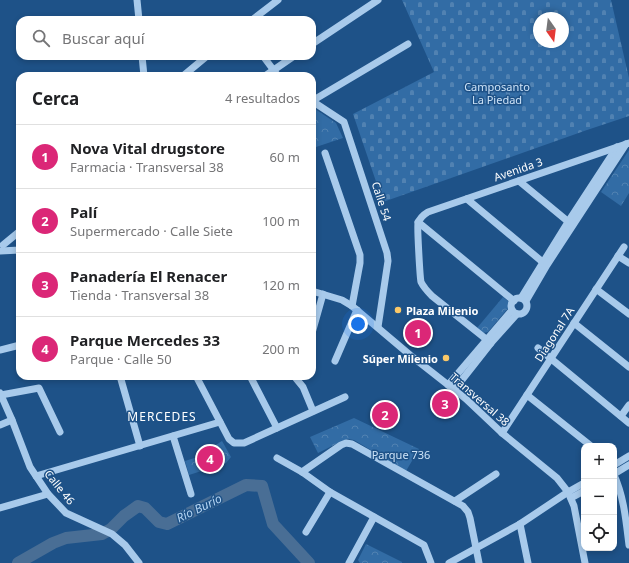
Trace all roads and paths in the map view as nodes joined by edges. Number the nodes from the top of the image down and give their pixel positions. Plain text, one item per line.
1 (137, 0) edge
2 (278, 0) edge
3 (378, 0) edge
4 (139, 16) edge
5 (257, 16) edge
6 (316, 41) edge
7 (408, 44) dead end
8 (142, 60) edge
9 (202, 60) edge
10 (266, 60) edge
11 (290, 60) edge
12 (144, 72) edge
13 (188, 72) edge
14 (275, 72) edge
15 (277, 72) edge
16 (316, 99) edge
17 (316, 104) edge
18 (627, 143) edge
19 (618, 147) junction
20 (325, 153) dead end
21 (519, 181) junction
22 (467, 199) junction
23 (418, 222) junction
24 (571, 224) junction
25 (16, 234) edge
26 (1, 247) edge
27 (624, 247) dead end
28 (16, 249) edge
29 (618, 256) junction
30 (629, 263) edge
31 (545, 264) junction
32 (596, 288) junction
33 (316, 292) edge
34 (323, 294) junction
35 (520, 300) junction
36 (355, 308) junction
37 (515, 312) junction
38 (629, 314) edge
39 (316, 319) edge
40 (574, 323) junction
41 (378, 327) junction
42 (489, 341) junction
43 (16, 346) edge
44 (538, 348) dead end
45 (0, 350) edge
46 (550, 358) junction
47 (335, 362) dead end
48 (629, 367) edge
49 (121, 380) edge
50 (198, 380) edge
51 (252, 380) edge
52 (297, 380) edge
53 (448, 385) junction
54 (454, 390) junction
55 (0, 394) edge
56 (527, 395) junction
57 (346, 396) dead end
58 (629, 405) edge
59 (313, 411) junction
60 (621, 416) junction
61 (12, 420) junction
62 (220, 422) junction
63 (629, 423) edge
64 (0, 425) edge
65 (276, 428) junction
66 (60, 432) dead end
67 (502, 433) junction
68 (173, 436) junction
69 (587, 443) edge
70 (140, 446) junction
71 (629, 456) edge
72 (277, 458) dead end
73 (617, 463) edge
74 (629, 465) edge
75 (302, 472) junction
76 (617, 472) edge
77 (496, 474) dead end
78 (36, 476) junction
79 (616, 479) edge
80 (581, 485) edge
81 (581, 491) edge
82 (330, 492) junction
83 (48, 494) junction
84 (191, 494) dead end
85 (569, 495) junction
86 (455, 501) junction
87 (0, 508) edge
88 (374, 517) junction
89 (520, 524) junction
90 (306, 532) dead end
91 (629, 545) edge
92 (476, 548) junction
93 (139, 563) edge
94 (349, 563) edge
95 (431, 563) edge
96 (449, 563) edge
97 (479, 563) edge
98 (528, 563) edge
99 (585, 563) edge

1 - 4 street
2 - 5 street
3 - 6 street
7 - 16 street
8 - 12 street
9 - 13 street
10 - 14 street
11 - 15 street
17 - 41 street, Calle 54
18 - 19 street, Avenida 3
18 - 24 street
19 - 21 street, Avenida 3
19 - 24 street
20 - 36 street
21 - 22 street, Avenida 3
21 - 24 street
22 - 23 street, Avenida 3
22 - 31 street
23 - 35 street
23 - 42 street
24 - 31 street
25 - 26 street
26 - 28 street
27 - 29 street, Diagonal 7A
29 - 30 street
29 - 32 street, Diagonal 7A
31 - 35 street
32 - 38 street
32 - 40 street, Diagonal 7A
33 - 34 street, Transversal 38
34 - 36 street, Transversal 38
34 - 39 street
35 - 37 street
35 - 37 street
36 - 41 street, Transversal 38
36 - 47 street
37 - 42 street
40 - 46 street, Diagonal 7A
40 - 48 street
41 - 53 street, Transversal 38
42 - 53 street
42 - 54 street
43 - 45 street
44 - 46 street
46 - 56 street, Diagonal 7A
46 - 60 street
49 - 70 street
50 - 62 street
51 - 65 street
52 - 59 street
53 - 54 street, Transversal 38
54 - 67 street, Transversal 38
55 - 61 street, Calle 46
55 - 66 street
56 - 67 street, Diagonal 7A
56 - 69 street
57 - 59 street
58 - 60 street
59 - 65 street
60 - 63 street
61 - 64 street
61 - 78 street, Calle 46
62 - 65 street
62 - 68 street
67 - 85 street, Transversal 38
68 - 70 street
68 - 84 street
70 - 78 street
71 - 73 street
72 - 75 street
74 - 76 street
75 - 82 street
75 - 86 street
77 - 86 street
78 - 83 street, Calle 46
79 - 91 street
80 - 85 street
81 - 85 street
82 - 88 street
82 - 90 street
83 - 87 street
83 - 93 street, Calle 46
85 - 89 street
85 - 99 street, Transversal 38
86 - 92 street
88 - 94 street
88 - 95 street
89 - 92 street
89 - 98 street
92 - 96 street
92 - 97 street

